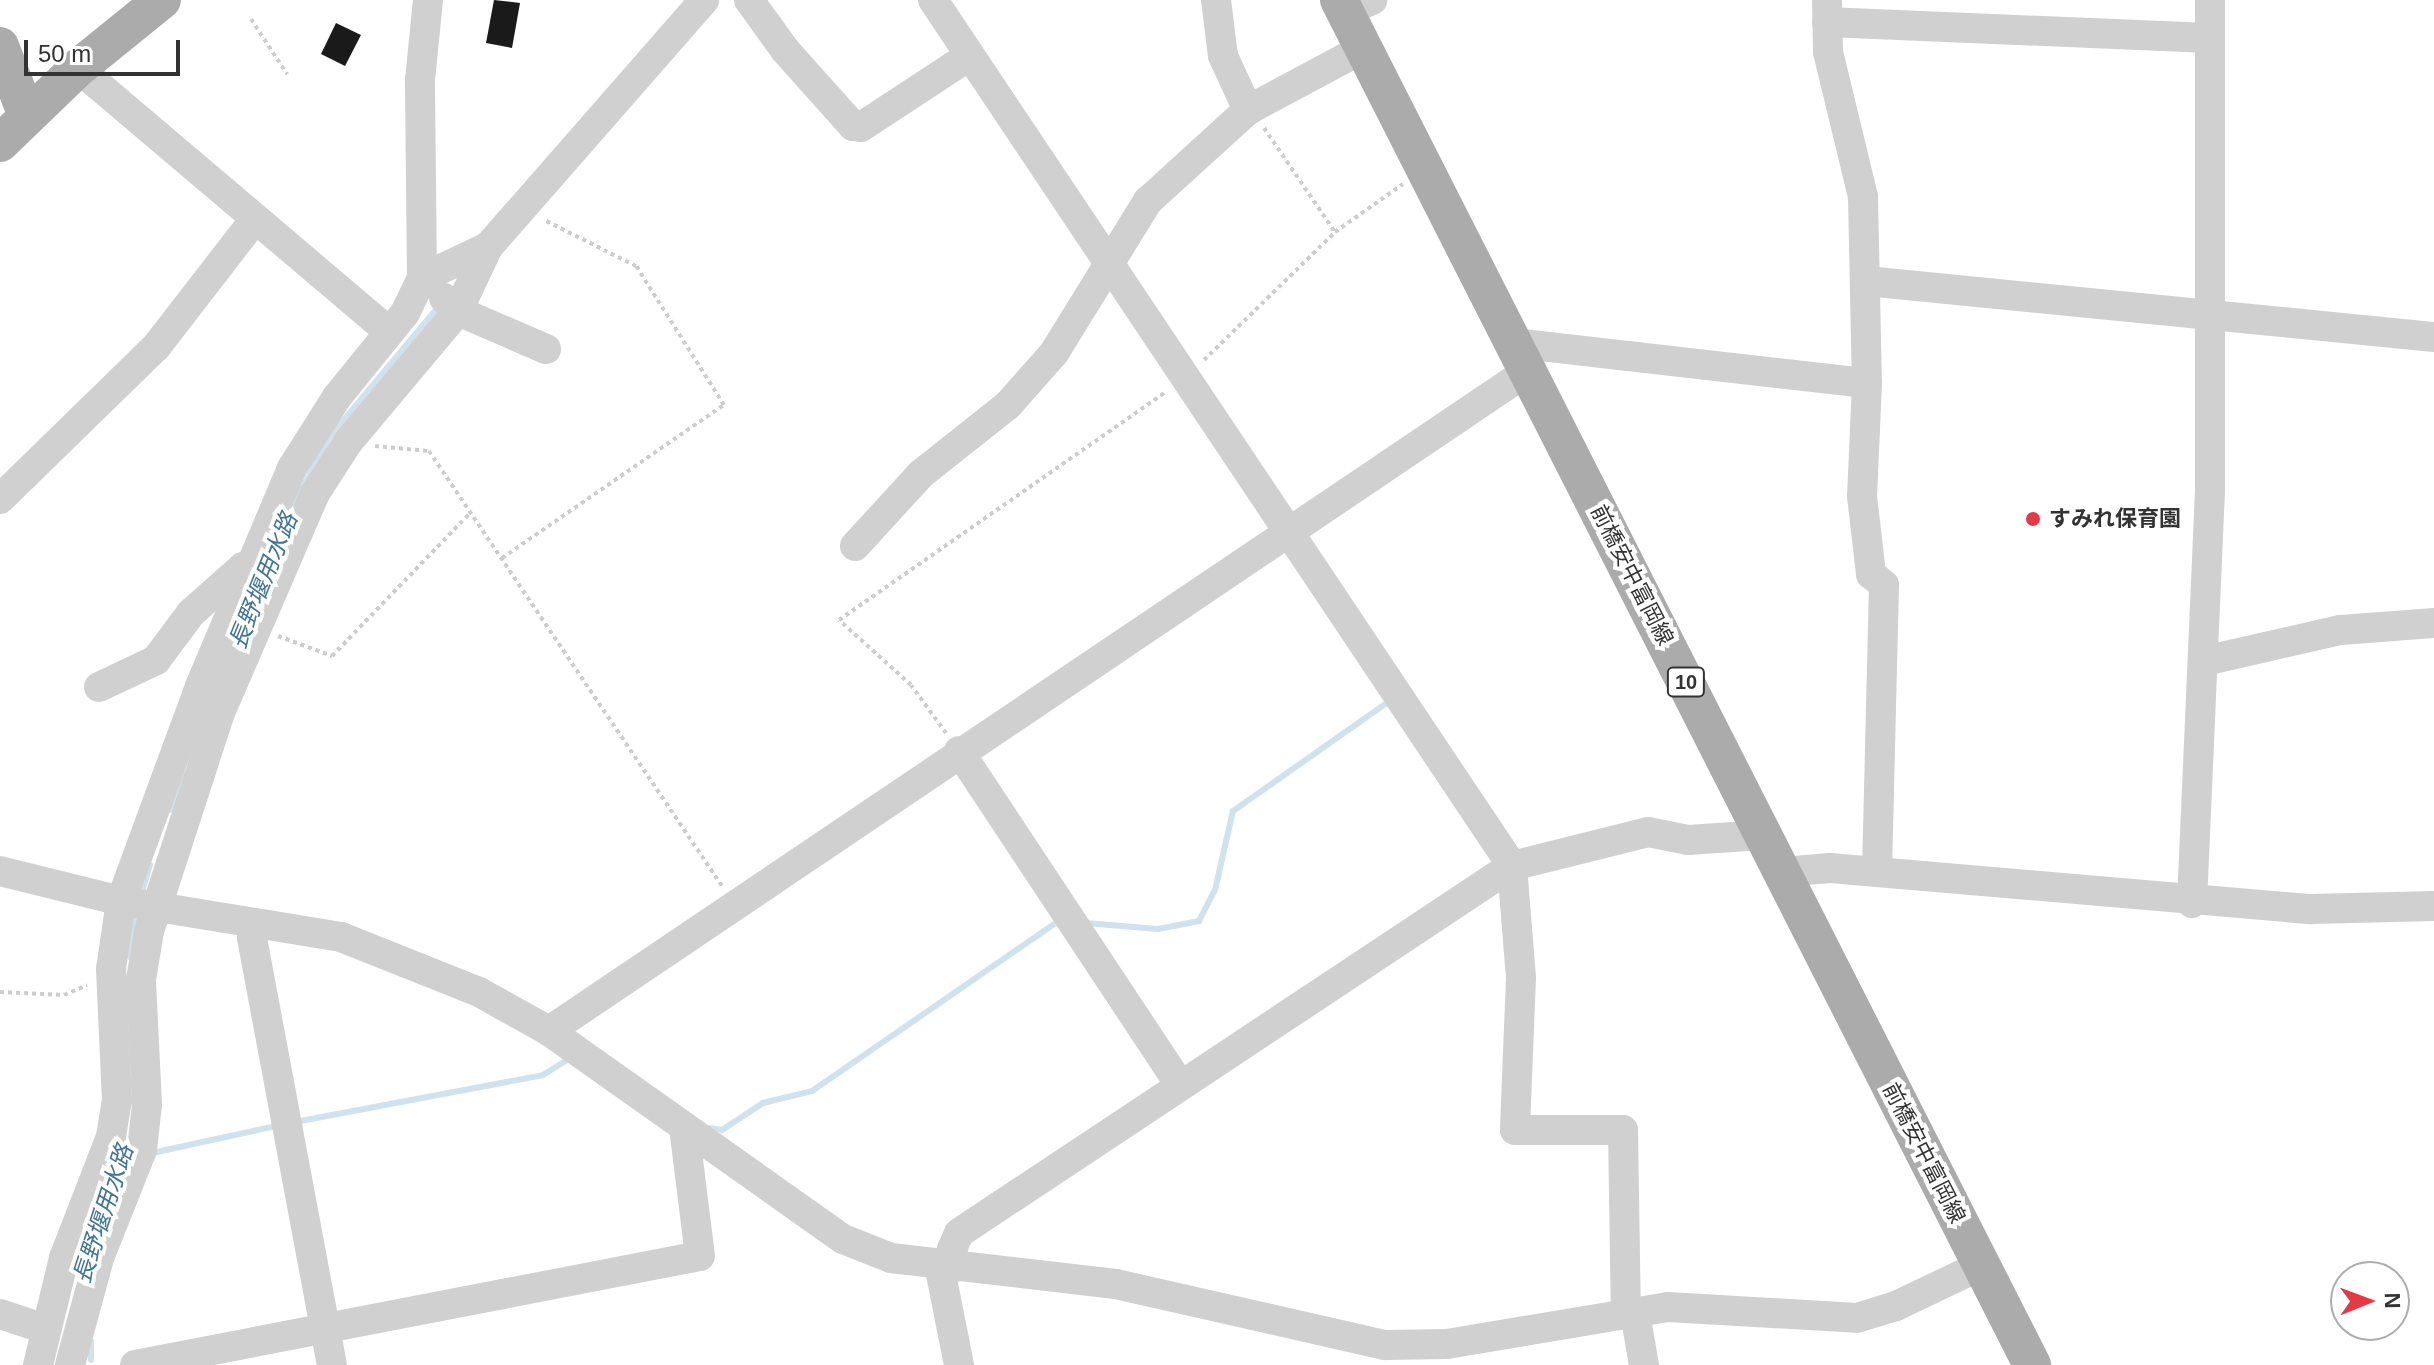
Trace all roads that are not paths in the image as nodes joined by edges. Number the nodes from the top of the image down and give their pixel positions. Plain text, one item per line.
1 (162, 0) edge
2 (428, 0) edge
3 (704, 0) edge
4 (749, 0) edge
5 (933, 0) edge
6 (1216, 0) edge
7 (2210, 0) edge
8 (1352, 4) edge
9 (1827, 11) edge
10 (2210, 38) junction
11 (1364, 48) junction
12 (2, 52) edge
13 (969, 56) junction
14 (78, 68) junction
15 (1248, 110) junction
16 (27, 116) junction
17 (0, 143) edge
18 (255, 219) junction
19 (488, 247) junction
20 (1111, 265) junction
21 (422, 278) junction
22 (1866, 281) junction
23 (458, 311) junction
24 (2208, 318) junction
25 (389, 332) junction
26 (2434, 337) edge
27 (546, 349) dead end
28 (1521, 357) junction
29 (1867, 383) junction
30 (0, 499) edge
31 (1290, 529) junction
32 (855, 546) dead end
33 (253, 566) junction
34 (2434, 623) edge
35 (156, 660) junction
36 (2204, 661) junction
37 (200, 686) junction
38 (99, 687) dead end
39 (959, 751) junction
40 (1763, 835) junction
41 (1512, 866) junction
42 (0, 871) edge
43 (1782, 872) junction
44 (1877, 872) junction
45 (121, 901) junction
46 (2192, 903) junction
47 (2434, 906) edge
48 (154, 907) junction
49 (254, 925) junction
50 (549, 1031) junction
51 (1180, 1085) junction
52 (684, 1127) junction
53 (947, 1266) junction
54 (1980, 1266) junction
55 (0, 1314) edge
56 (1631, 1314) junction
57 (326, 1328) junction
58 (45, 1329) junction
59 (1387, 1355) edge
60 (38, 1365) edge
61 (70, 1365) edge
62 (135, 1365) edge
63 (332, 1365) edge
64 (959, 1365) edge
65 (1644, 1365) edge
66 (2032, 1365) edge

1 - 14 main road
2 - 21 street
3 - 19 street
4 - 13 street
5 - 13 street
6 - 15 street
7 - 10 street
8 - 11 main road, 前橋安中富岡線 / 10
9 - 10 street
9 - 22 street
10 - 24 street
11 - 15 street
11 - 28 main road, 前橋安中富岡線 / 10
12 - 16 main road
13 - 20 street
14 - 16 main road
14 - 18 street
15 - 20 street
16 - 17 main road
18 - 25 street
18 - 30 street
19 - 21 street
19 - 23 street
20 - 31 street
20 - 32 street
21 - 23 street
21 - 25 street
22 - 24 street
22 - 29 street
23 - 27 street
23 - 48 street
24 - 26 street
24 - 36 street
25 - 33 street
28 - 29 street
28 - 31 street
28 - 40 main road, 前橋安中富岡線 / 10
29 - 44 street
31 - 39 street
31 - 41 street
33 - 35 street
33 - 37 street
34 - 36 street
35 - 37 street
35 - 38 street
36 - 46 street
37 - 45 street
39 - 50 street
39 - 51 street
40 - 41 street
40 - 43 main road, 前橋安中富岡線 / 10
41 - 51 street
41 - 56 street
42 - 45 street
43 - 44 street
43 - 54 main road, 前橋安中富岡線 / 10
44 - 46 street
45 - 48 street
45 - 58 street
46 - 47 street
48 - 49 street
48 - 61 street
49 - 50 street
49 - 57 street
50 - 52 street
51 - 53 street
52 - 53 street
52 - 57 street
53 - 59 street
53 - 64 street
54 - 56 street
54 - 66 main road, 前橋安中富岡線 / 10
55 - 58 street
56 - 59 street
56 - 65 street
57 - 62 street
57 - 63 street
58 - 60 street

